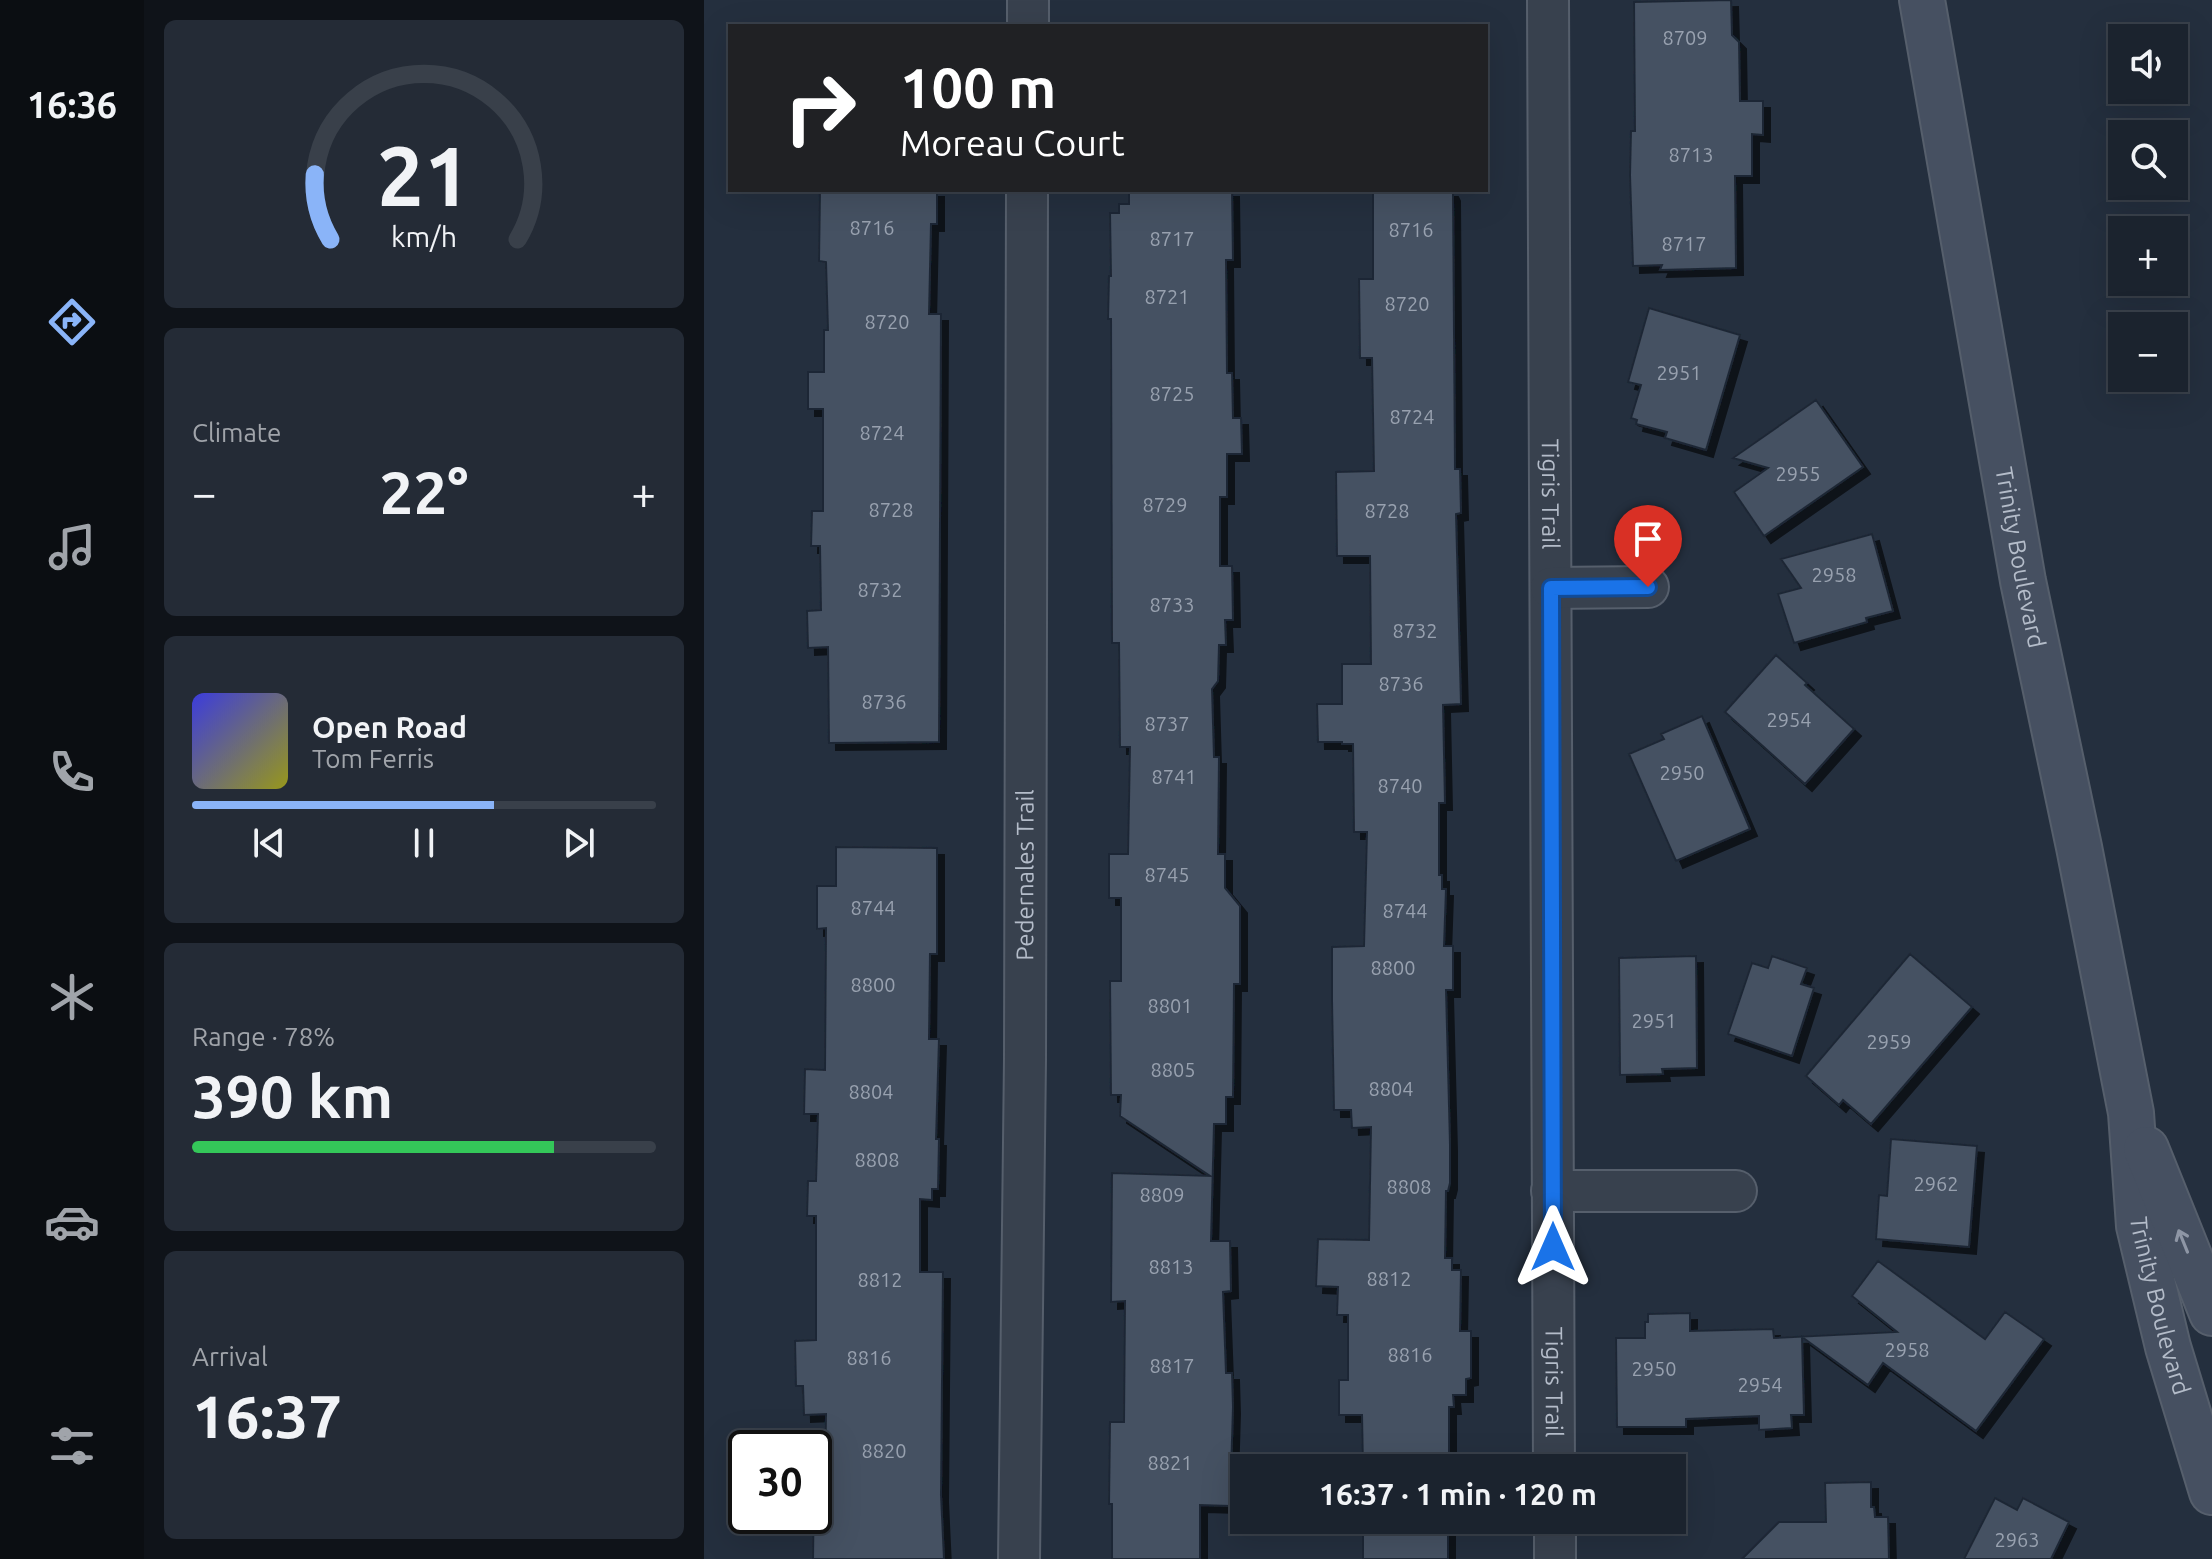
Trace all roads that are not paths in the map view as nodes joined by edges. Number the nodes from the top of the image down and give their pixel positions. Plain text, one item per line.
1 (1028, 0) edge
2 (1548, 0) edge
3 (1922, 0) edge
4 (1028, 24) edge
5 (1027, 192) edge
6 (1648, 587) dead end
7 (1551, 588) junction
8 (2131, 1113) junction
9 (1552, 1191) junction
10 (1736, 1191) dead end
11 (2212, 1313) edge
12 (1554, 1454) edge
13 (2212, 1492) edge
14 (1555, 1534) edge
15 (1019, 1559) edge
16 (1555, 1559) edge

1 - 4 street
2 - 7 street, Tigris Trail
3 - 8 main road, Trinity Boulevard
5 - 15 street, Pedernales Trail
6 - 7 street
7 - 9 street, Tigris Trail
11 -> 8 main road, Trinity Boulevard
8 - 13 main road, Trinity Boulevard
9 - 10 street
9 - 12 street, Tigris Trail
14 - 16 street

